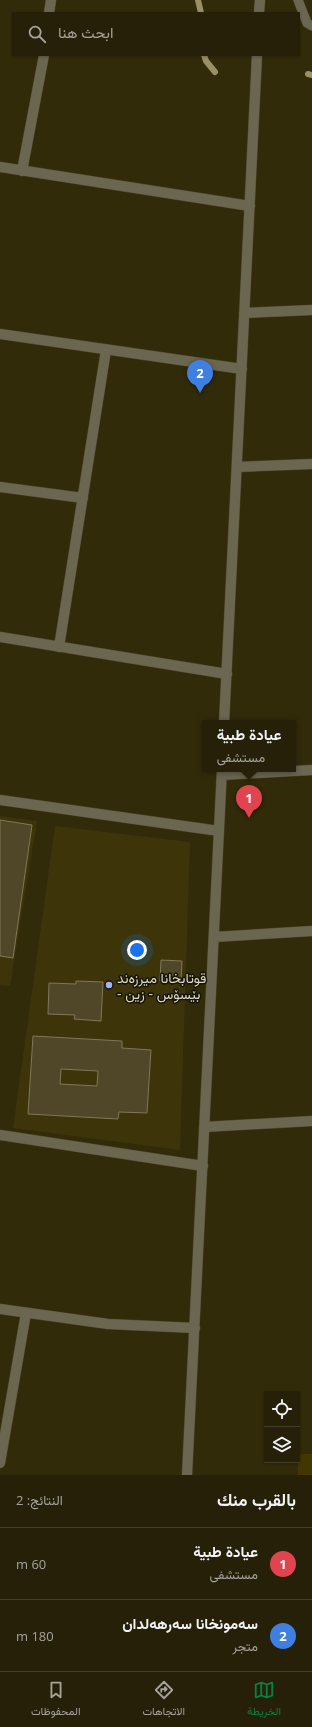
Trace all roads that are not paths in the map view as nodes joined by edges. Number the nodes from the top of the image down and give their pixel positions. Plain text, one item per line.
1 (51, 0) edge
2 (260, 0) edge
3 (298, 0) edge
4 (50, 12) edge
5 (259, 12) edge
6 (312, 26) edge
7 (44, 56) edge
8 (257, 56) edge
9 (0, 168) edge
10 (22, 171) junction
11 (250, 206) junction
12 (312, 310) edge
13 (244, 313) junction
14 (0, 334) edge
15 (106, 350) junction
16 (242, 369) junction
17 (312, 464) edge
18 (237, 468) junction
19 (0, 486) edge
20 (83, 498) junction
21 (0, 637) edge
22 (59, 648) junction
23 (227, 674) junction
24 (224, 720) edge
25 (296, 770) edge
26 (312, 770) edge
27 (222, 772) edge
28 (0, 800) edge
29 (219, 831) junction
30 (312, 931) edge
31 (214, 936) junction
32 (312, 1121) edge
33 (204, 1127) junction
34 (0, 1136) edge
35 (203, 1166) junction
36 (0, 1308) edge
37 (26, 1312) junction
38 (195, 1328) junction
39 (0, 1462) edge
40 (188, 1475) edge

1 - 4 street
2 - 5 street
3 - 6 lane
7 - 10 street
8 - 11 street
9 - 10 street
10 - 11 street
11 - 13 street
12 - 13 street
13 - 16 street
14 - 15 street
15 - 16 street
15 - 20 street
16 - 18 street
17 - 18 street
18 - 23 street
19 - 20 street
20 - 22 street
21 - 22 street
22 - 23 street
23 - 24 street
25 - 26 street
27 - 29 street
28 - 29 street
29 - 31 street
30 - 31 street
31 - 33 street
32 - 33 street
33 - 35 street
34 - 35 street
35 - 38 street
36 - 37 street
37 - 38 street
37 - 39 street
38 - 40 street

